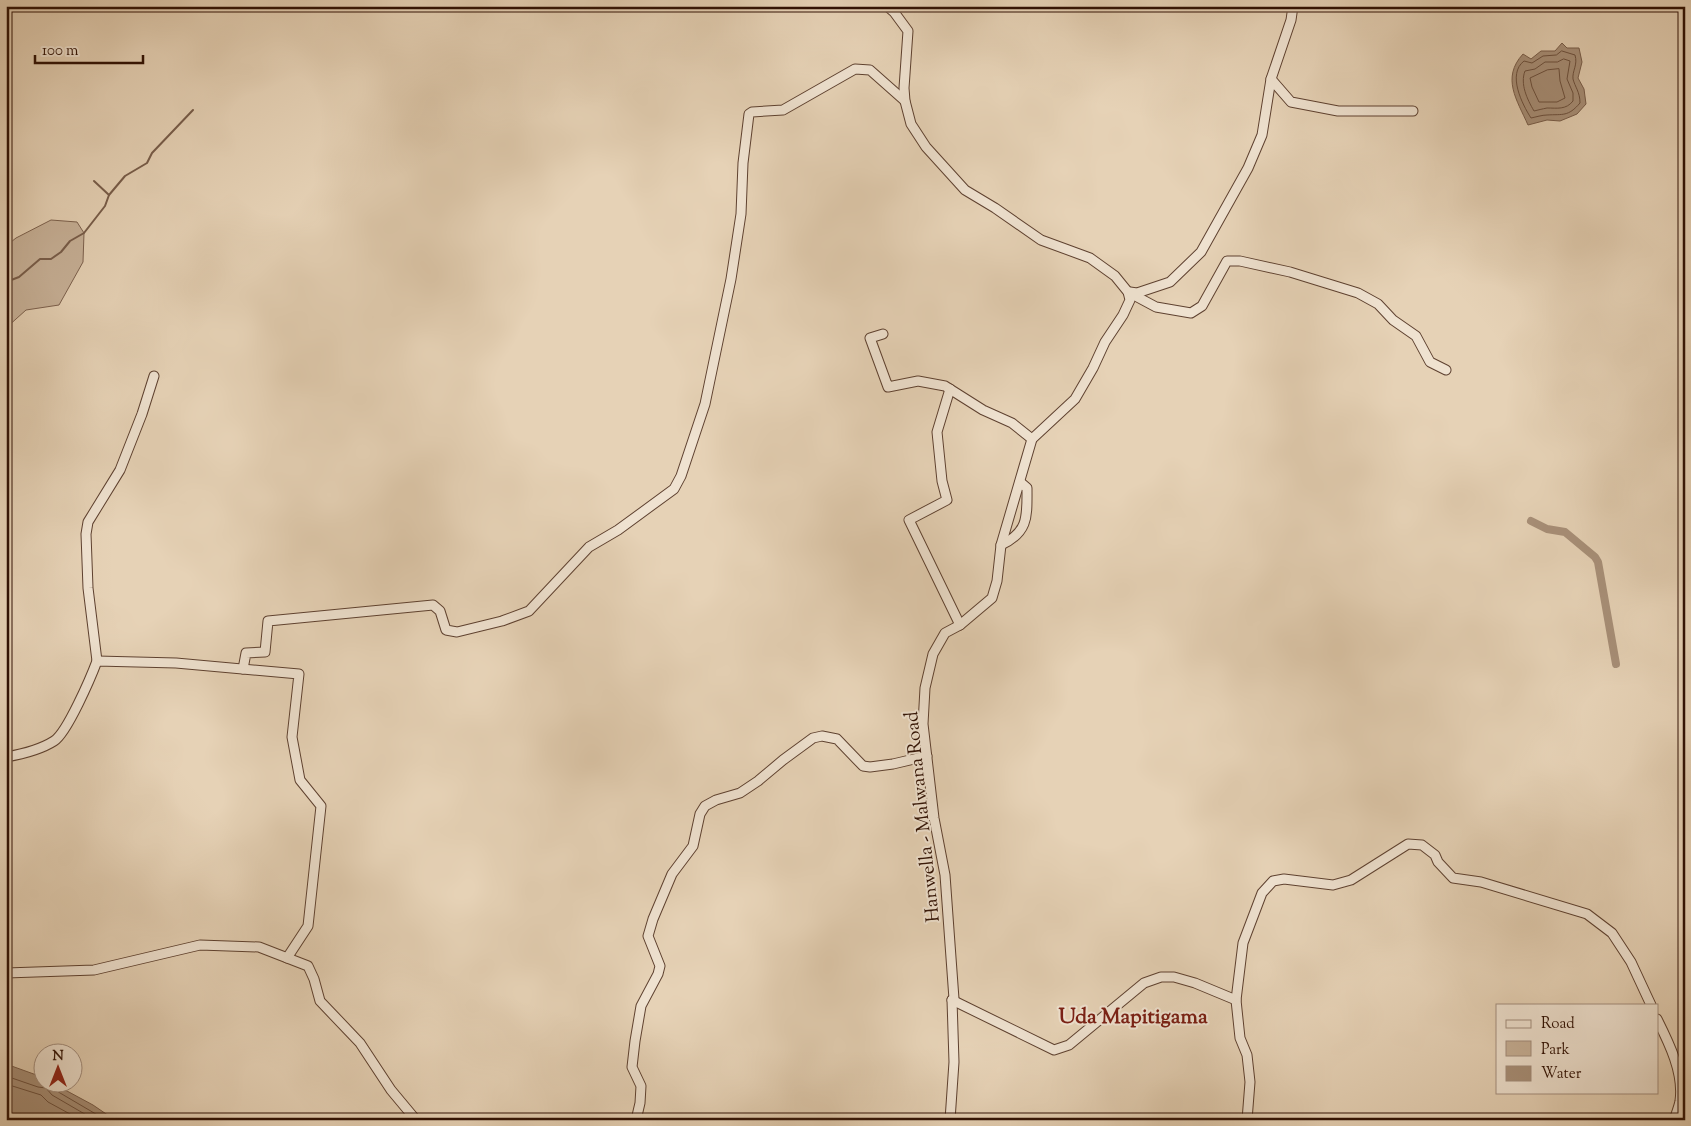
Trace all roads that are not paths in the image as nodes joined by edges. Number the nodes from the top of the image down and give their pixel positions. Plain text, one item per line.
1 (887, 6) edge
2 (1293, 6) edge
3 (1271, 79) junction
4 (905, 102) junction
5 (1413, 111) dead end
6 (1128, 292) junction
7 (883, 334) dead end
8 (1446, 370) dead end
9 (154, 376) dead end
10 (950, 389) junction
11 (1032, 439) junction
12 (1020, 482) junction
13 (1001, 545) junction
14 (960, 625) junction
15 (97, 662) junction
16 (243, 669) junction
17 (927, 756) junction
18 (6, 757) edge
19 (287, 958) junction
20 (6, 973) edge
21 (952, 1000) junction
22 (1236, 1000) junction
23 (1651, 1004) edge
24 (1658, 1021) edge
25 (416, 1120) edge
26 (636, 1120) edge
27 (950, 1120) edge
28 (1247, 1120) edge
29 (1674, 1120) edge

1 - 4 street
2 - 3 street
3 - 5 street
3 - 6 street
4 - 6 street
4 - 16 street
6 - 8 street
6 - 11 street
7 - 10 street
9 - 15 street
10 - 11 street
10 - 14 street
11 - 12 street, Hanwella - Malwana Road
12 - 13 street, Hanwella - Malwana Road
12 - 13 street
13 - 14 street, Hanwella - Malwana Road
14 - 17 street, Hanwella - Malwana Road
15 - 16 street
15 - 18 street
16 - 19 street
17 - 21 street, Hanwella - Malwana Road
17 - 26 street
19 - 20 street
19 - 25 street
21 - 22 street
21 - 27 street, Hanwella - Malwana Road
22 - 23 street
22 - 28 street
24 - 29 street

